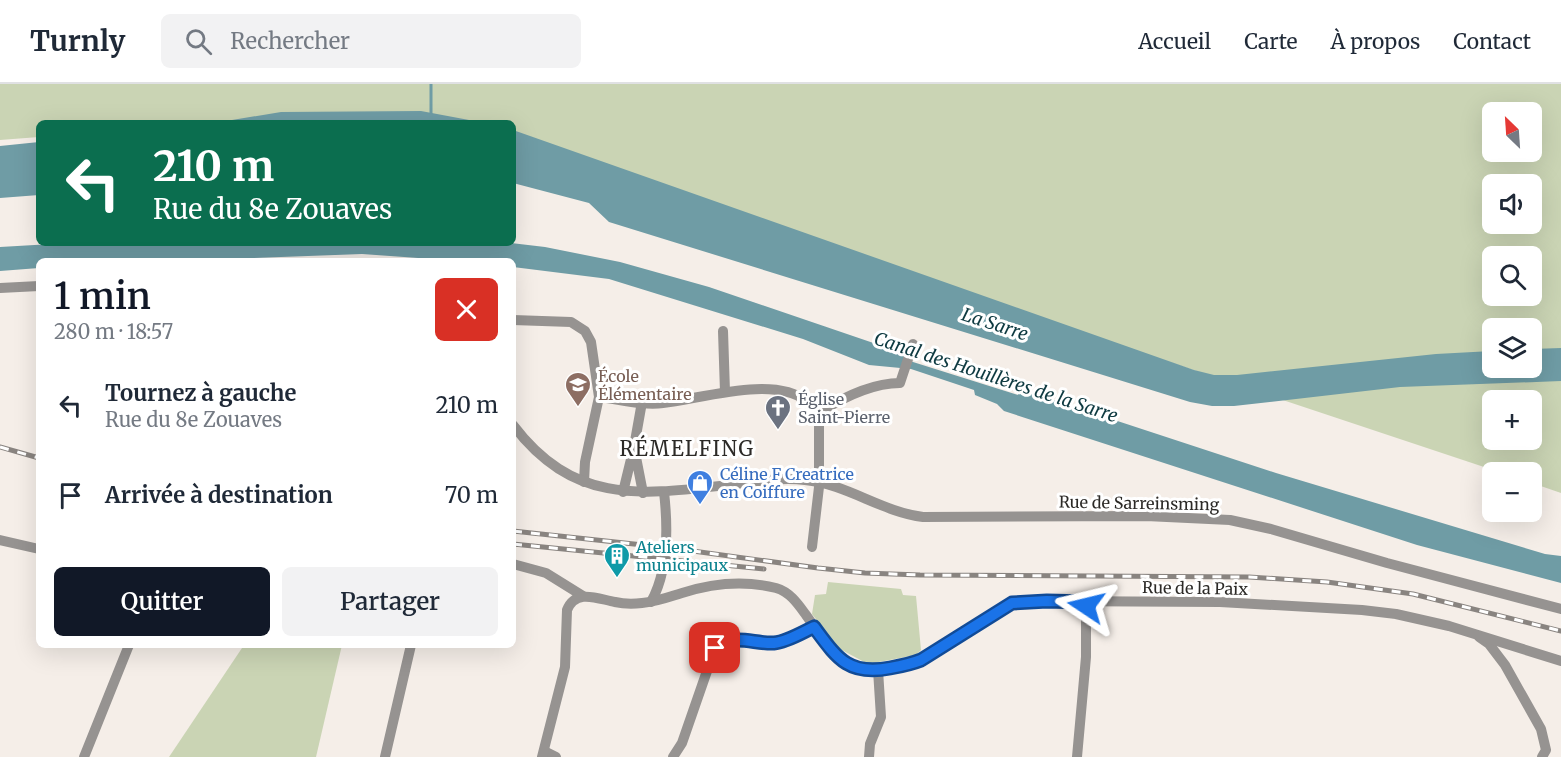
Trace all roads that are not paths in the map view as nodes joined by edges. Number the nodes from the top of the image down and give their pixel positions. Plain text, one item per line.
1 (36, 286) edge
2 (0, 288) edge
3 (516, 320) edge
4 (723, 331) dead end
5 (912, 348) dead end
6 (726, 392) junction
7 (599, 396) junction
8 (642, 402) junction
9 (818, 412) junction
10 (516, 429) edge
11 (634, 447) junction
12 (584, 482) junction
13 (818, 482) junction
14 (623, 492) junction
15 (664, 492) junction
16 (644, 493) junction
17 (0, 540) edge
18 (812, 547) dead end
19 (36, 548) edge
20 (516, 565) edge
21 (661, 574) junction
22 (555, 578) junction
23 (583, 596) junction
24 (669, 596) junction
25 (571, 602) junction
26 (651, 602) junction
27 (1086, 602) junction
28 (1561, 609) edge
29 (814, 627) junction
30 (1479, 637) junction
31 (128, 648) edge
32 (410, 648) edge
33 (1561, 661) edge
34 (878, 670) junction
35 (543, 754) edge
36 (84, 757) edge
37 (385, 757) edge
38 (556, 757) edge
39 (673, 757) edge
40 (869, 757) edge
41 (1077, 757) edge
42 (1542, 757) edge

1 - 2 street
3 - 7 street
4 - 6 street
5 - 9 street
6 - 8 street
6 - 9 street
7 - 8 street
7 - 12 street
8 - 11 street
9 - 13 street
10 - 12 street, Rue de Sarreinsming
11 - 14 street
11 - 16 street
12 - 14 street, Rue de Sarreinsming
13 - 15 street, Rue de Sarreinsming
13 - 18 street
13 - 28 street, Rue de Sarreinsming
14 - 16 street, Rue de Sarreinsming
15 - 16 street, Rue de Sarreinsming
15 - 21 street
17 - 19 street
20 - 22 street
21 - 24 street
21 - 26 street
22 - 23 street
22 - 25 street
23 - 25 street
23 - 26 street, Rue de la Paix
24 - 26 street, Rue de la Paix
24 - 29 street, Rue de la Paix
25 - 35 street
27 - 30 street, Rue de la Paix
27 - 34 street, Rue de la Paix
27 - 41 street
29 - 34 street, Rue de la Paix
29 - 39 street
30 - 33 street, Rue de la Paix
30 - 42 street
31 - 36 street
32 - 37 street
34 - 40 street
35 - 38 street

